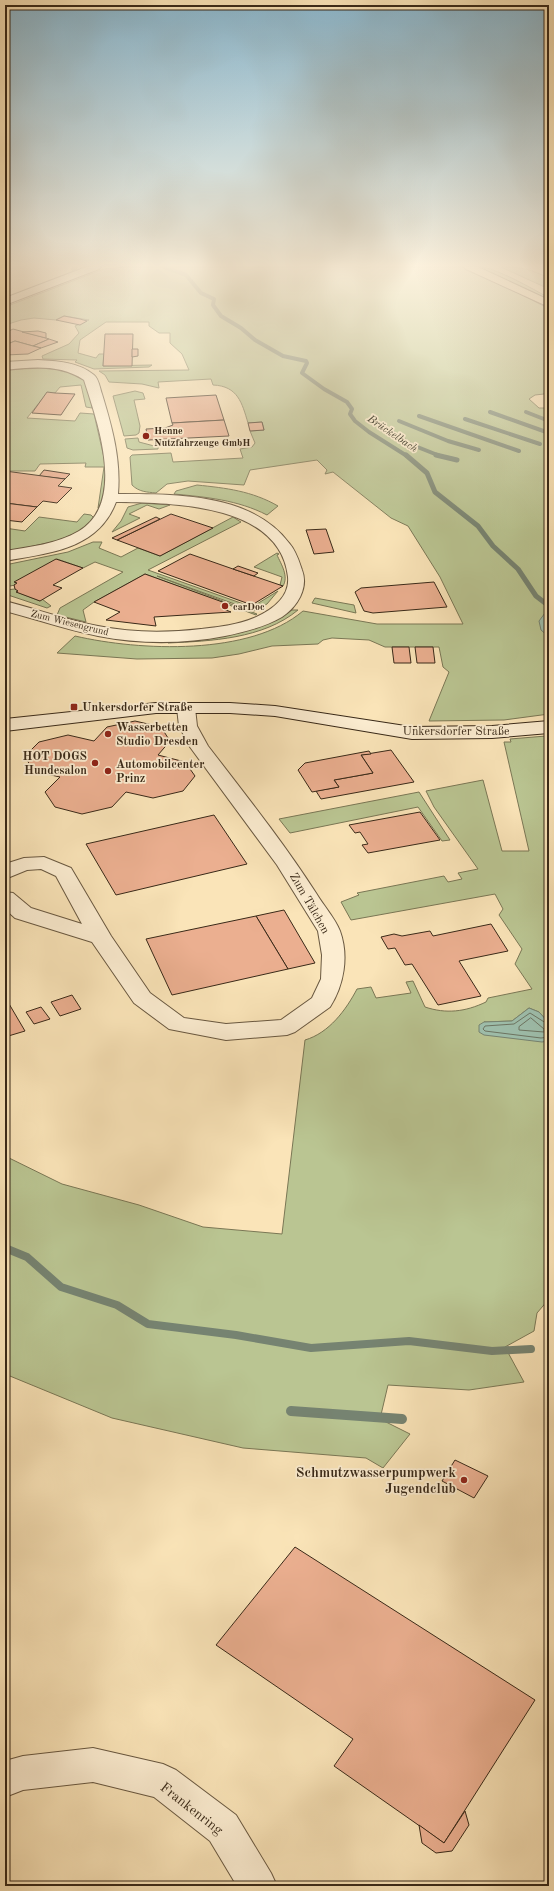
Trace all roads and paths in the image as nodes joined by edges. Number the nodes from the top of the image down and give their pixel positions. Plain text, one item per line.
1 (5, 366) edge
2 (111, 498) junction
3 (5, 556) edge
4 (5, 606) edge
5 (186, 708) junction
6 (5, 725) edge
7 (549, 727) edge
8 (5, 873) edge
9 (5, 898) edge
10 (100, 937) junction
11 (5, 1779) edge
12 (258, 1886) edge

1 - 2 street
2 - 3 street
2 - 4 street, Zum Wiesengrund
5 - 6 street, Unkersdorfer Straße
5 - 7 street, Unkersdorfer Straße
5 - 10 street, Zum Tälchen
8 - 10 street, Zum Tälchen
9 - 10 street
11 - 12 street, Frankenring

